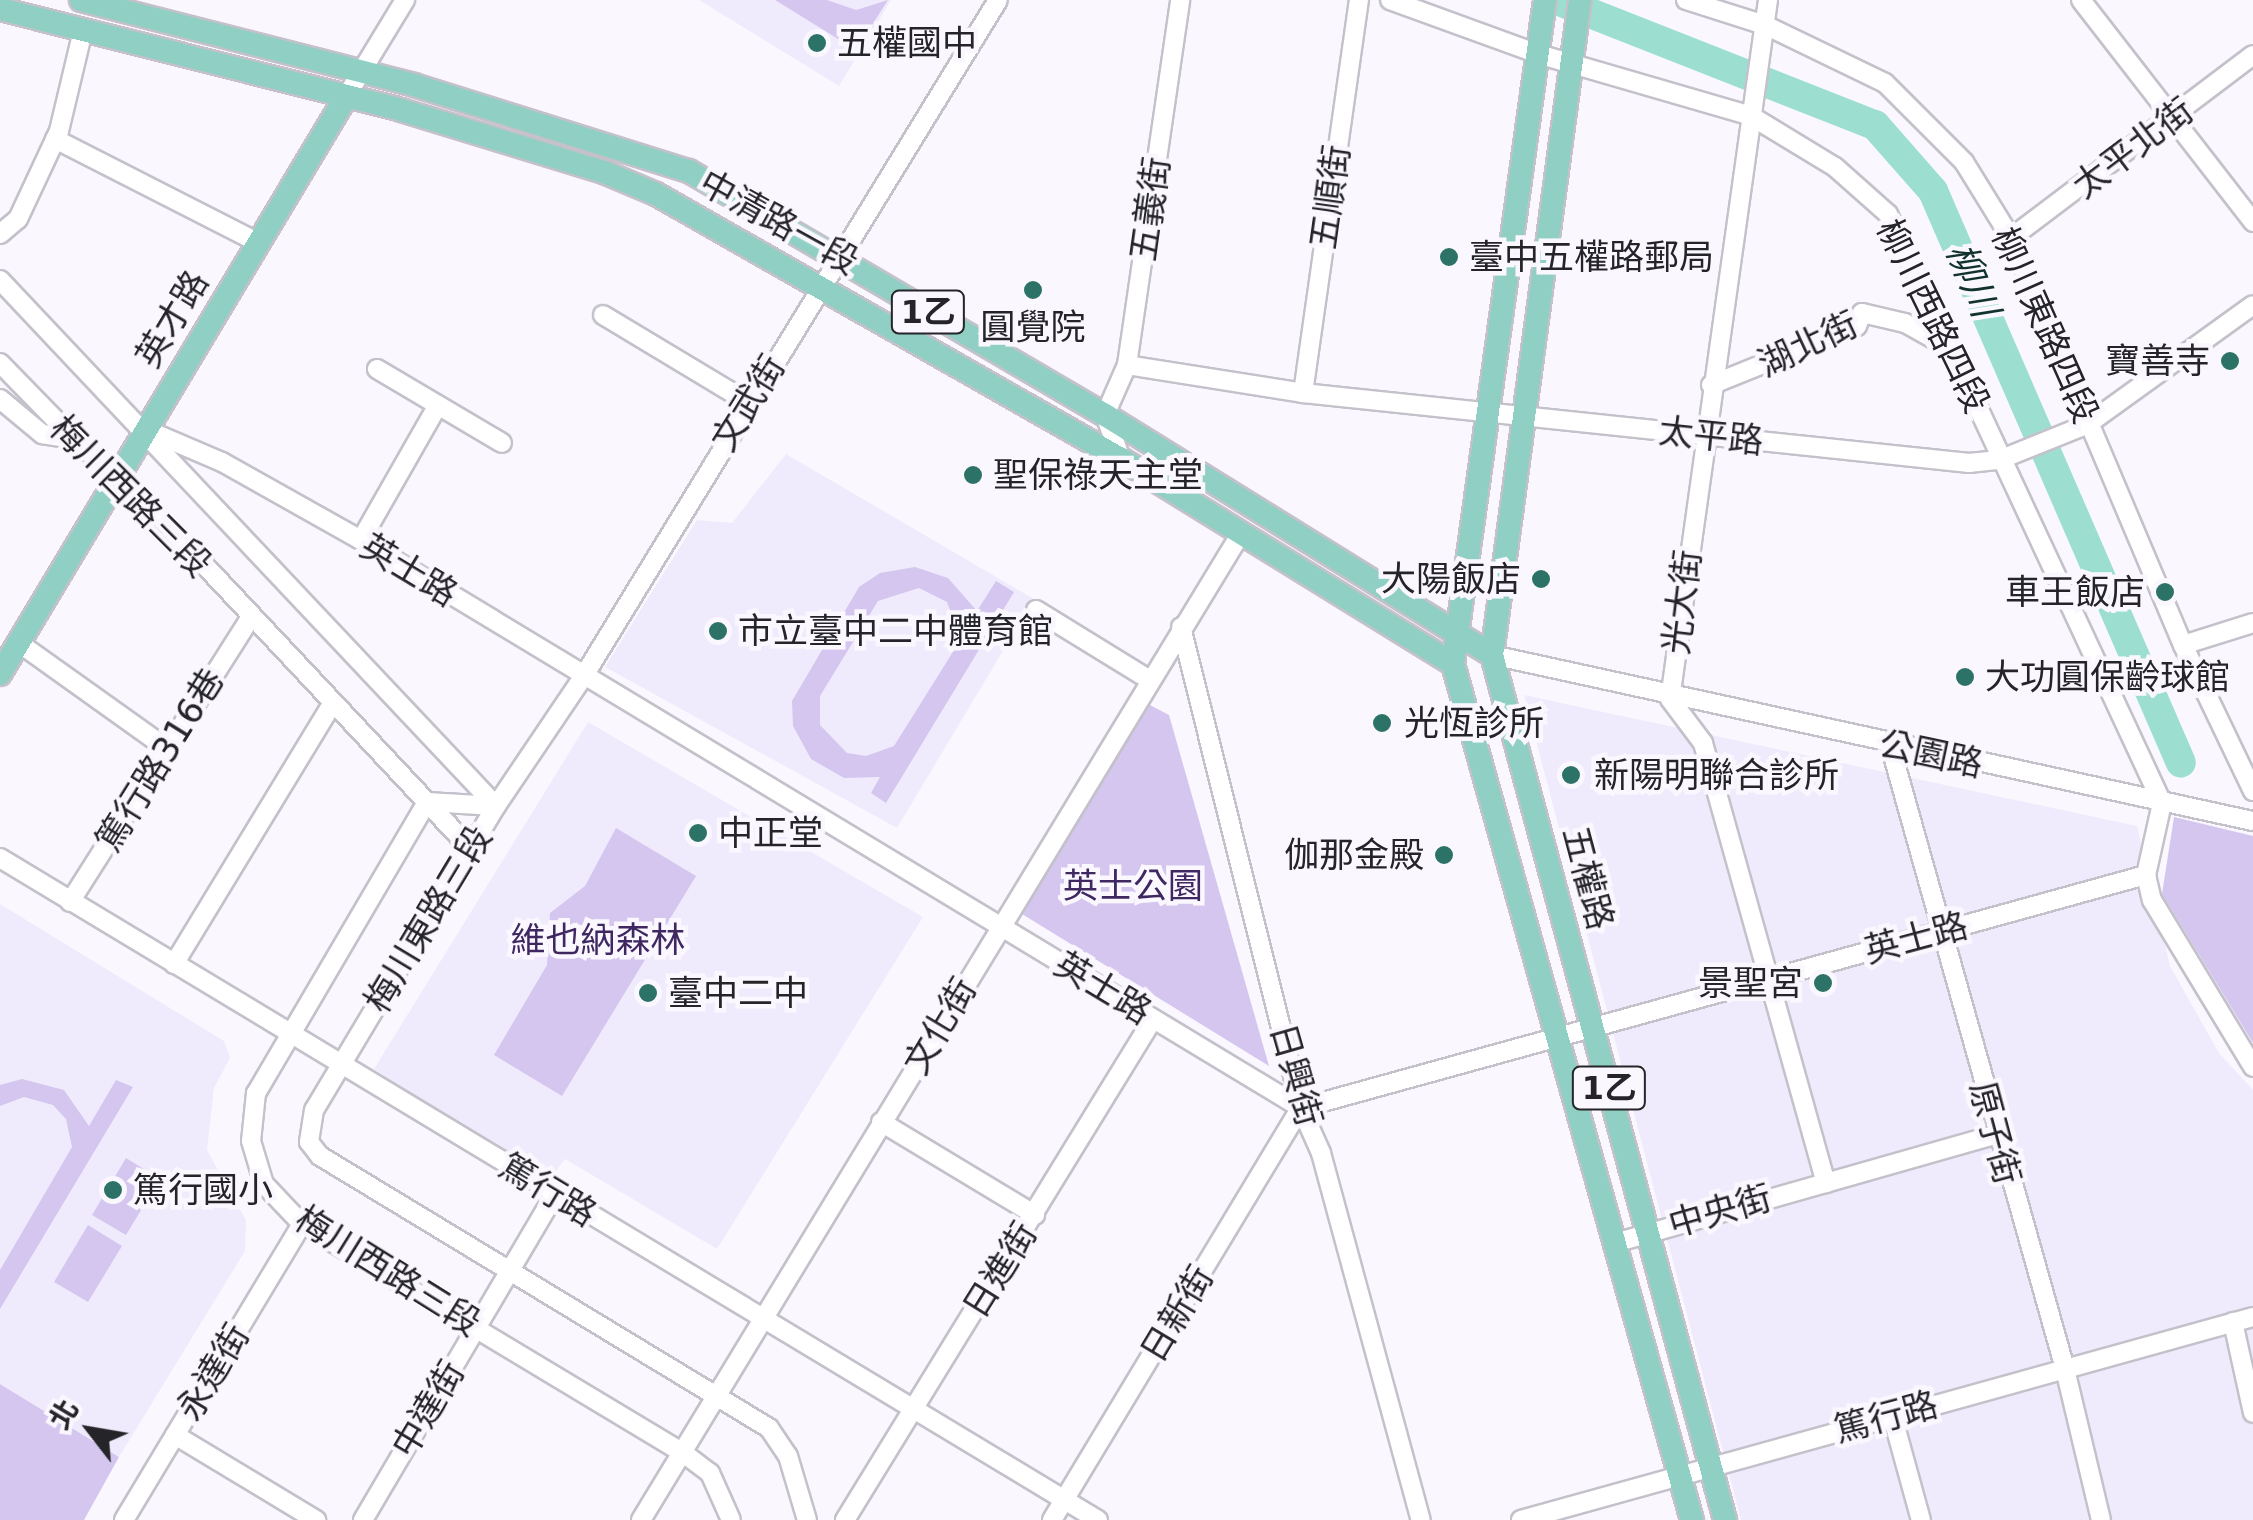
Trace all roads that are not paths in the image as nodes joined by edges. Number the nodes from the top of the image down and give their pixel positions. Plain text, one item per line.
1 (81, 0) edge
2 (405, 0) edge
3 (998, 0) edge
4 (1180, 0) edge
5 (1359, 0) edge
6 (1390, 0) edge
7 (1545, 0) edge
8 (1580, 0) edge
9 (1686, 0) edge
10 (1768, 0) edge
11 (2081, 0) edge
12 (0, 9) edge
13 (1765, 25) junction
14 (82, 30) junction
15 (1538, 54) junction
16 (2253, 55) edge
17 (1571, 65) junction
18 (361, 72) junction
19 (346, 98) junction
20 (1752, 108) junction
21 (2174, 120) junction
22 (55, 139) junction
23 (2253, 222) edge
24 (0, 234) edge
25 (2011, 238) junction
26 (259, 243) junction
27 (837, 260) junction
28 (0, 280) edge
29 (822, 286) junction
30 (2253, 305) edge
31 (604, 315) dead end
32 (1958, 352) junction
33 (0, 362) edge
34 (1127, 365) junction
35 (377, 370) dead end
36 (1711, 385) junction
37 (1302, 393) junction
38 (0, 399) edge
39 (748, 402) junction
40 (438, 405) junction
41 (1105, 414) junction
42 (1489, 415) junction
43 (1524, 418) junction
44 (2088, 424) junction
45 (147, 430) junction
46 (1703, 435) junction
47 (74, 439) junction
48 (502, 443) dead end
49 (1121, 459) junction
50 (2000, 460) junction
51 (120, 475) junction
52 (1241, 533) junction
53 (360, 540) junction
54 (1036, 610) dead end
55 (250, 618) junction
56 (2253, 623) edge
57 (1181, 628) junction
58 (1459, 632) junction
59 (19, 643) junction
60 (2183, 645) junction
61 (1492, 656) junction
62 (1453, 664) junction
63 (0, 674) edge
64 (584, 674) junction
65 (1148, 679) junction
66 (1670, 699) junction
67 (332, 704) junction
68 (1890, 746) junction
69 (166, 748) junction
70 (2253, 792) edge
71 (427, 802) junction
72 (2162, 802) junction
73 (496, 806) junction
74 (2253, 821) edge
75 (469, 847) junction
76 (0, 858) edge
77 (2146, 875) junction
78 (70, 902) junction
79 (1001, 926) junction
80 (1942, 931) junction
81 (174, 964) junction
82 (1765, 979) junction
83 (1153, 1018) junction
84 (1592, 1028) junction
85 (288, 1032) junction
86 (1558, 1038) junction
87 (342, 1066) junction
88 (2253, 1067) edge
89 (1302, 1108) junction
90 (881, 1122) junction
91 (1995, 1136) junction
92 (1826, 1183) junction
93 (555, 1194) junction
94 (1035, 1215) junction
95 (302, 1224) junction
96 (1648, 1232) junction
97 (1615, 1243) junction
98 (510, 1273) junction
99 (2253, 1317) edge
100 (762, 1319) junction
101 (2233, 1322) junction
102 (476, 1327) junction
103 (2066, 1368) junction
104 (717, 1392) junction
105 (912, 1408) junction
106 (2253, 1413) edge
107 (1892, 1415) junction
108 (175, 1435) junction
109 (682, 1452) junction
110 (1711, 1465) junction
111 (1680, 1478) junction
112 (1064, 1500) junction
113 (124, 1520) edge
114 (316, 1520) edge
115 (363, 1520) edge
116 (641, 1520) edge
117 (732, 1520) edge
118 (807, 1520) edge
119 (845, 1520) edge
120 (1052, 1520) edge
121 (1098, 1520) edge
122 (1421, 1520) edge
123 (1521, 1520) edge
124 (1692, 1520) edge
125 (1725, 1520) edge
126 (1921, 1520) edge
127 (2101, 1520) edge

1 - 18 main road, 中清路一段 / 1乙
2 - 18 street, 英才路
3 - 27 street, 文武街
4 - 34 street, 五義街
5 - 37 street, 五順街
6 - 15 street, 柳川西路四段
7 - 15 main road
8 - 17 main road, 五權路
9 - 13 street, 柳川東路四段
10 - 13 street, 光大街
11 - 21 street
12 - 14 main road, 中清路一段 / 1乙
13 - 20 street, 光大街
13 - 25 street, 柳川東路四段
14 - 19 main road, 中清路一段 / 1乙
14 - 22 street
15 - 17 street, 柳川西路四段
15 - 42 main road
16 - 21 street, 太平北街
17 - 20 street, 柳川西路四段
17 - 43 main road, 五權路
18 - 19 street, 英才路
18 - 27 main road, 中清路一段 / 1乙
19 - 26 main road, 英才路
19 - 29 main road, 中清路一段 / 1乙
20 - 32 street, 柳川西路四段
20 - 36 street, 光大街
21 - 23 street
21 - 25 street, 太平北街
22 - 24 street
22 - 26 street
25 - 44 street, 柳川東路四段
26 - 45 main road, 英才路
27 - 29 street, 文武街
27 - 41 main road, 中清路一段 / 1乙
28 - 45 street, 梅川東路三段
29 - 39 street, 文武街
29 - 49 main road, 中清路一段 / 1乙
30 - 44 street, 太平路
31 - 39 street
32 - 36 street, 湖北街
32 - 50 street, 柳川西路四段
33 - 47 street, 梅川西路三段
34 - 37 street, 太平路
34 - 41 street, 五義街
35 - 40 street
36 - 46 street, 光大街
37 - 42 street, 太平路
38 - 47 street
39 - 64 street, 文武街
40 - 48 street
40 - 53 street
41 - 49 street
41 - 58 main road, 中清路一段 / 1乙
42 - 43 street, 太平路
42 - 58 main road
43 - 46 street, 太平路
43 - 61 main road, 五權路
44 - 50 street, 太平路
44 - 60 street, 柳川東路四段
45 - 51 main road, 英才路
45 - 53 street, 英士路
45 - 73 street, 梅川東路三段
46 - 50 street, 太平路
46 - 66 street, 光大街
47 - 51 street, 梅川西路三段
49 - 52 main road, 中清路一段 / 1乙
50 - 72 street, 柳川西路四段
51 - 55 street, 梅川西路三段
51 - 59 main road, 英才路
52 - 57 street, 文化街
52 - 62 main road, 中清路一段 / 1乙
53 - 64 street, 英士路
54 - 65 street
55 - 67 street, 梅川西路三段
55 - 69 street, 篤行路316巷
56 - 60 street
57 - 65 street, 文化街
57 - 89 street, 日興街
58 - 61 main road, 中清路一段 / 1乙
58 - 62 main road
59 - 63 main road, 英才路
59 - 69 street
60 - 70 street, 柳川東路四段
61 - 62 main road
61 - 66 street, 公園路
61 - 84 main road, 五權路 / 1乙
62 - 86 main road, 五權路 / 1乙
64 - 73 street, 文武街
64 - 79 street, 英士路
65 - 79 street, 文化街
66 - 68 street, 公園路
66 - 82 street, 光大街
67 - 71 street, 梅川西路三段
67 - 81 street
68 - 72 street, 公園路
68 - 80 street, 原子街
69 - 78 street, 篤行路316巷
71 - 73 street
71 - 75 street, 梅川西路三段
71 - 85 street, 梅川西路三段
72 - 74 street, 公園路
72 - 77 street
73 - 75 street, 梅川東路三段
75 - 87 street, 梅川東路三段
76 - 78 street, 篤行路
77 - 80 street, 英士路
77 - 88 street
78 - 81 street, 篤行路
79 - 83 street, 英士路
79 - 90 street, 文化街
80 - 82 street, 英士路
80 - 91 street, 原子街
81 - 85 street, 篤行路
82 - 84 street, 英士路
82 - 92 street, 光大街
83 - 89 street, 英士路
83 - 94 street, 日進街
84 - 86 street, 英士路
84 - 96 main road, 五權路 / 1乙
85 - 87 street, 篤行路
85 - 95 street, 梅川西路三段
86 - 89 street, 英士路
86 - 97 main road, 五權路 / 1乙
87 - 93 street, 篤行路
87 - 98 street, 梅川東路三段
89 - 112 street, 日新街
89 - 122 street, 日興街
90 - 94 street
90 - 100 street, 文化街
91 - 92 street, 中央街
91 - 103 street, 原子街
92 - 96 street, 中央街
93 - 98 street, 中達街
93 - 100 street, 篤行路
94 - 105 street, 日進街
95 - 102 street, 梅川西路三段
95 - 108 street, 永達街
96 - 97 street, 中央街
96 - 110 main road, 五權路 / 1乙
97 - 111 main road, 五權路 / 1乙
98 - 102 street, 中達街
98 - 104 street, 梅川東路三段
99 - 101 street, 篤行路
100 - 104 street, 文化街
100 - 105 street, 篤行路
101 - 103 street, 篤行路
101 - 106 street
102 - 109 street, 梅川西路三段
102 - 115 street, 中達街
103 - 107 street, 篤行路
103 - 127 street, 原子街
104 - 109 street, 文化街
104 - 118 street, 梅川東路三段
105 - 112 street, 篤行路
105 - 119 street, 日進街
107 - 110 street, 篤行路
107 - 126 street
108 - 113 street, 永達街
108 - 114 street
109 - 116 street, 文化街
109 - 117 street, 梅川西路三段
110 - 111 street, 篤行路
110 - 125 main road, 五權路 / 1乙
111 - 123 street, 篤行路
111 - 124 main road, 五權路 / 1乙
112 - 120 street, 日新街
112 - 121 street, 篤行路

